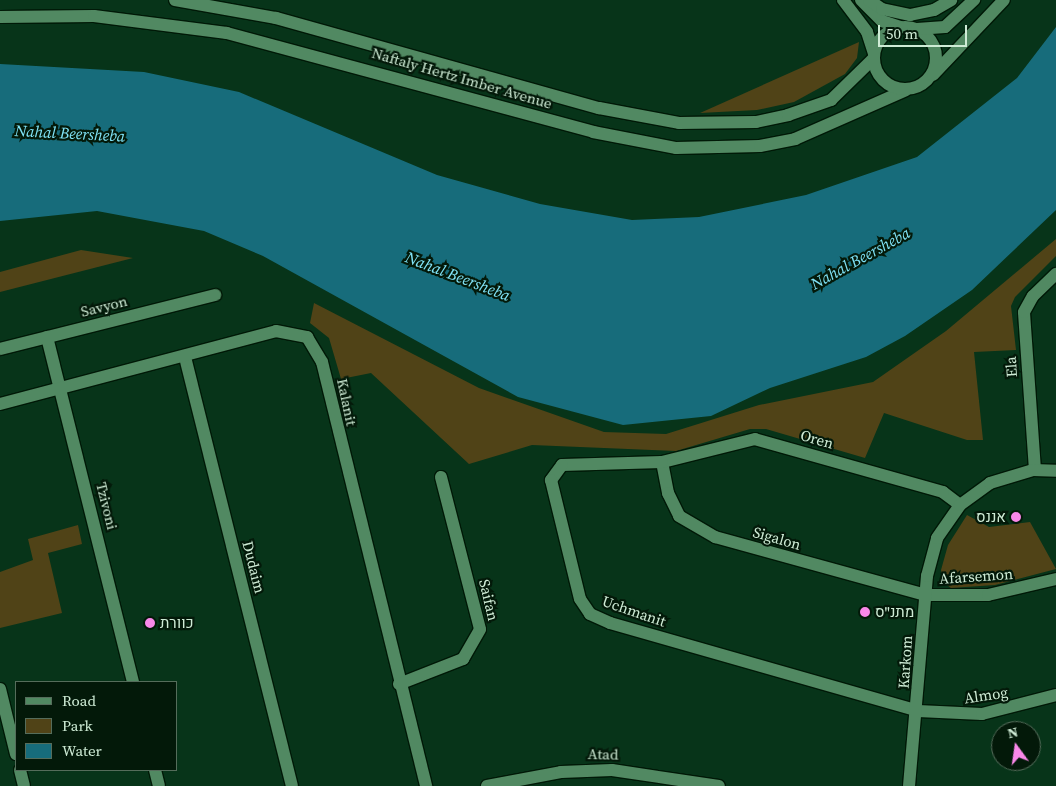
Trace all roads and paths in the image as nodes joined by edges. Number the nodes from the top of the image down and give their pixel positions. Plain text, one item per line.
1 (175, 0) edge
2 (843, 0) edge
3 (861, 0) edge
4 (869, 0) edge
5 (952, 0) edge
6 (974, 0) edge
7 (1004, 0) edge
8 (0, 17) edge
9 (901, 27) junction
10 (917, 29) junction
11 (874, 56) junction
12 (930, 78) junction
13 (906, 90) junction
14 (1056, 274) edge
15 (215, 295) dead end
16 (47, 337) junction
17 (0, 349) edge
18 (186, 356) junction
19 (61, 388) junction
20 (0, 404) edge
21 (662, 462) junction
22 (1035, 470) junction
23 (1056, 471) edge
24 (441, 477) dead end
25 (960, 505) junction
26 (1056, 579) edge
27 (926, 595) junction
28 (133, 681) edge
29 (399, 684) junction
30 (0, 688) edge
31 (1056, 695) edge
32 (918, 711) junction
33 (15, 750) edge
34 (20, 771) edge
35 (155, 771) edge
36 (24, 786) edge
37 (159, 786) edge
38 (292, 786) edge
39 (426, 786) edge
40 (487, 786) edge
41 (719, 786) edge
42 (909, 786) edge

1 - 11 street, Naftaly Hertz Imber Avenue
2 - 11 street
3 - 9 street
4 - 5 street
6 - 10 street
7 - 12 street
8 - 13 street, Naftaly Hertz Imber Avenue
9 - 10 street
9 - 11 street
10 - 12 street
11 - 13 street
12 - 13 street
14 - 22 street, Ela
15 - 16 street, Savyon
16 - 17 street, Savyon
16 - 19 street, Tzivoni
18 - 19 street, Kalanit
18 - 29 street, Kalanit
18 - 38 street, Dudaim
19 - 20 street, Kalanit
19 - 28 street, Tzivoni
21 - 25 street, Oren
21 - 27 street, Sigalon
21 - 32 street, Uchmanit
22 - 23 street, Karkom
22 - 25 street, Karkom
24 - 29 street, Saifan
25 - 27 street, Karkom
26 - 27 street, Afarsemon
27 - 32 street, Karkom
29 - 39 street, Kalanit
30 - 33 street
31 - 32 street, Almog
32 - 42 street, Karkom
34 - 36 street
35 - 37 street
40 - 41 street, Atad

